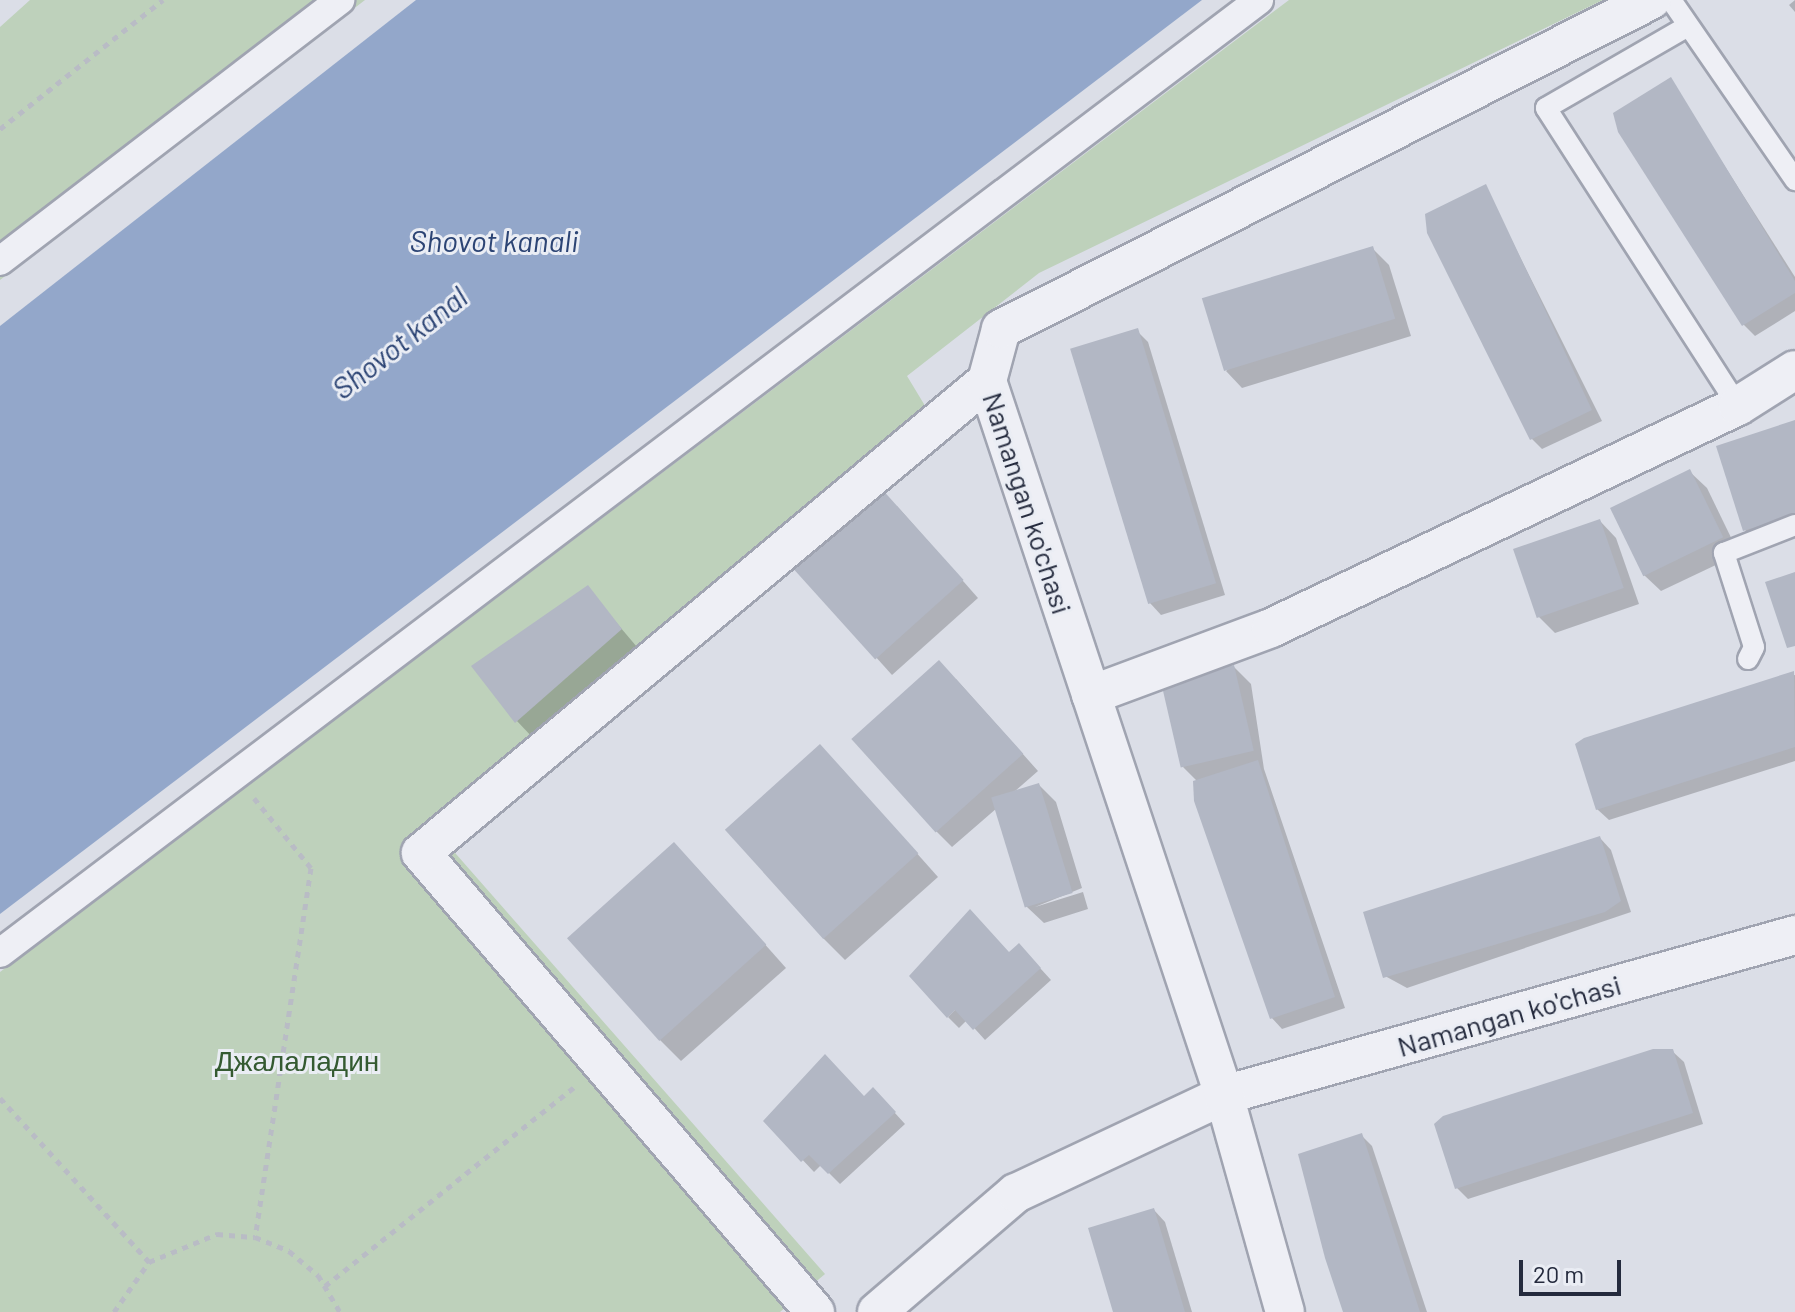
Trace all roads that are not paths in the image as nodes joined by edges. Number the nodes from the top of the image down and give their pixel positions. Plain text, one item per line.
1 (340, 0) edge
2 (1259, 0) edge
3 (1651, 0) edge
4 (1671, 0) edge
5 (1688, 26) junction
6 (1795, 180) edge
7 (0, 261) edge
8 (1795, 370) edge
9 (987, 381) junction
10 (1738, 406) junction
11 (1795, 525) edge
12 (1748, 659) dead end
13 (1091, 695) junction
14 (1795, 935) edge
15 (0, 953) edge
16 (1224, 1095) junction
17 (815, 1312) edge
18 (877, 1312) edge
19 (1285, 1312) edge

1 - 7 street
2 - 15 street
3 - 9 street, Namangan ko'chasi
4 - 5 lane
5 - 6 lane
5 - 10 lane
8 - 10 street
9 - 13 street, Namangan ko'chasi
9 - 17 street
10 - 13 street
11 - 12 lane
13 - 16 street, Namangan ko'chasi
14 - 16 street, Namangan ko'chasi
16 - 18 street, Namangan ko'chasi
16 - 19 street, Namangan ko'chasi

